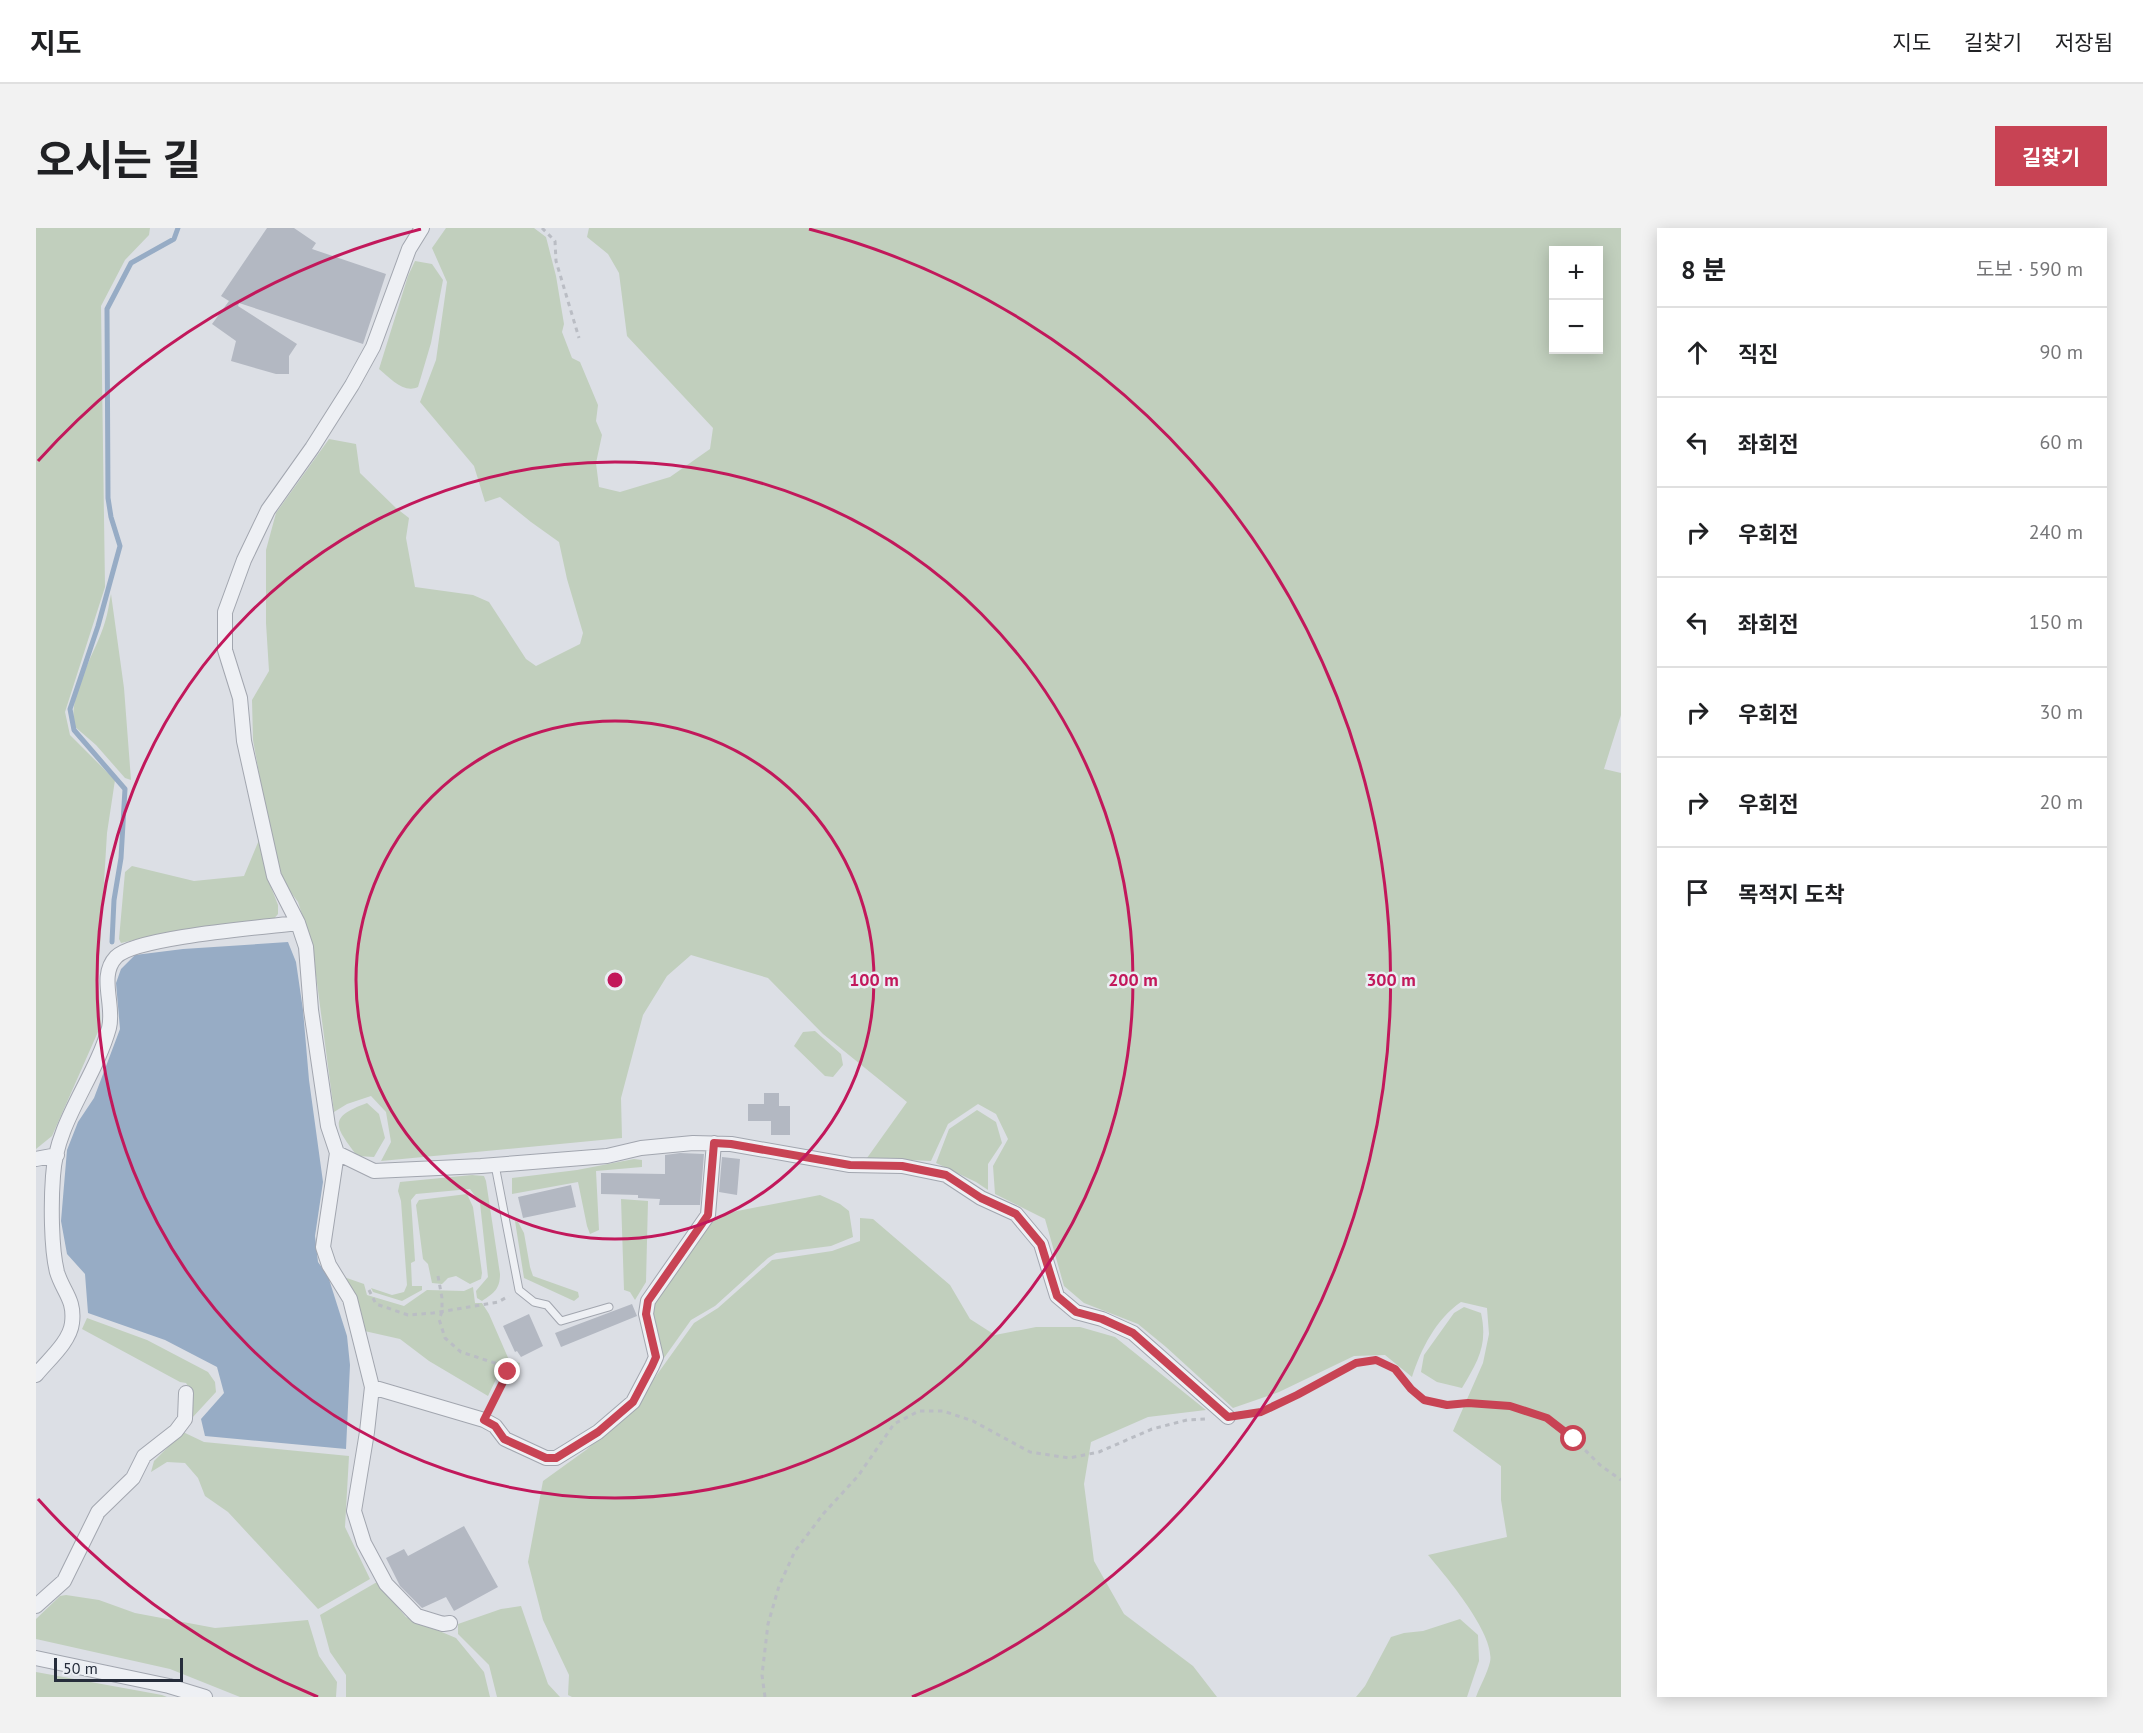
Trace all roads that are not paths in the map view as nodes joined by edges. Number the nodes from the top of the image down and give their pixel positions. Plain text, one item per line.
1 (422, 228) edge
2 (298, 923) junction
3 (714, 1143) junction
4 (337, 1153) junction
5 (57, 1155) junction
6 (36, 1159) edge
7 (495, 1165) junction
8 (609, 1307) dead end
9 (36, 1376) edge
10 (372, 1388) junction
11 (186, 1393) dead end
12 (1228, 1417) road end
13 (36, 1606) edge
14 (450, 1623) dead end
15 (36, 1658) edge
16 (205, 1697) edge

1 - 2 street
2 - 4 street
2 - 5 street
3 - 7 street
3 - 10 street
3 - 12 street
4 - 7 street
4 - 10 street
5 - 6 street
5 - 9 street
7 - 8 lane
10 - 14 street
11 - 13 street
15 - 16 street

